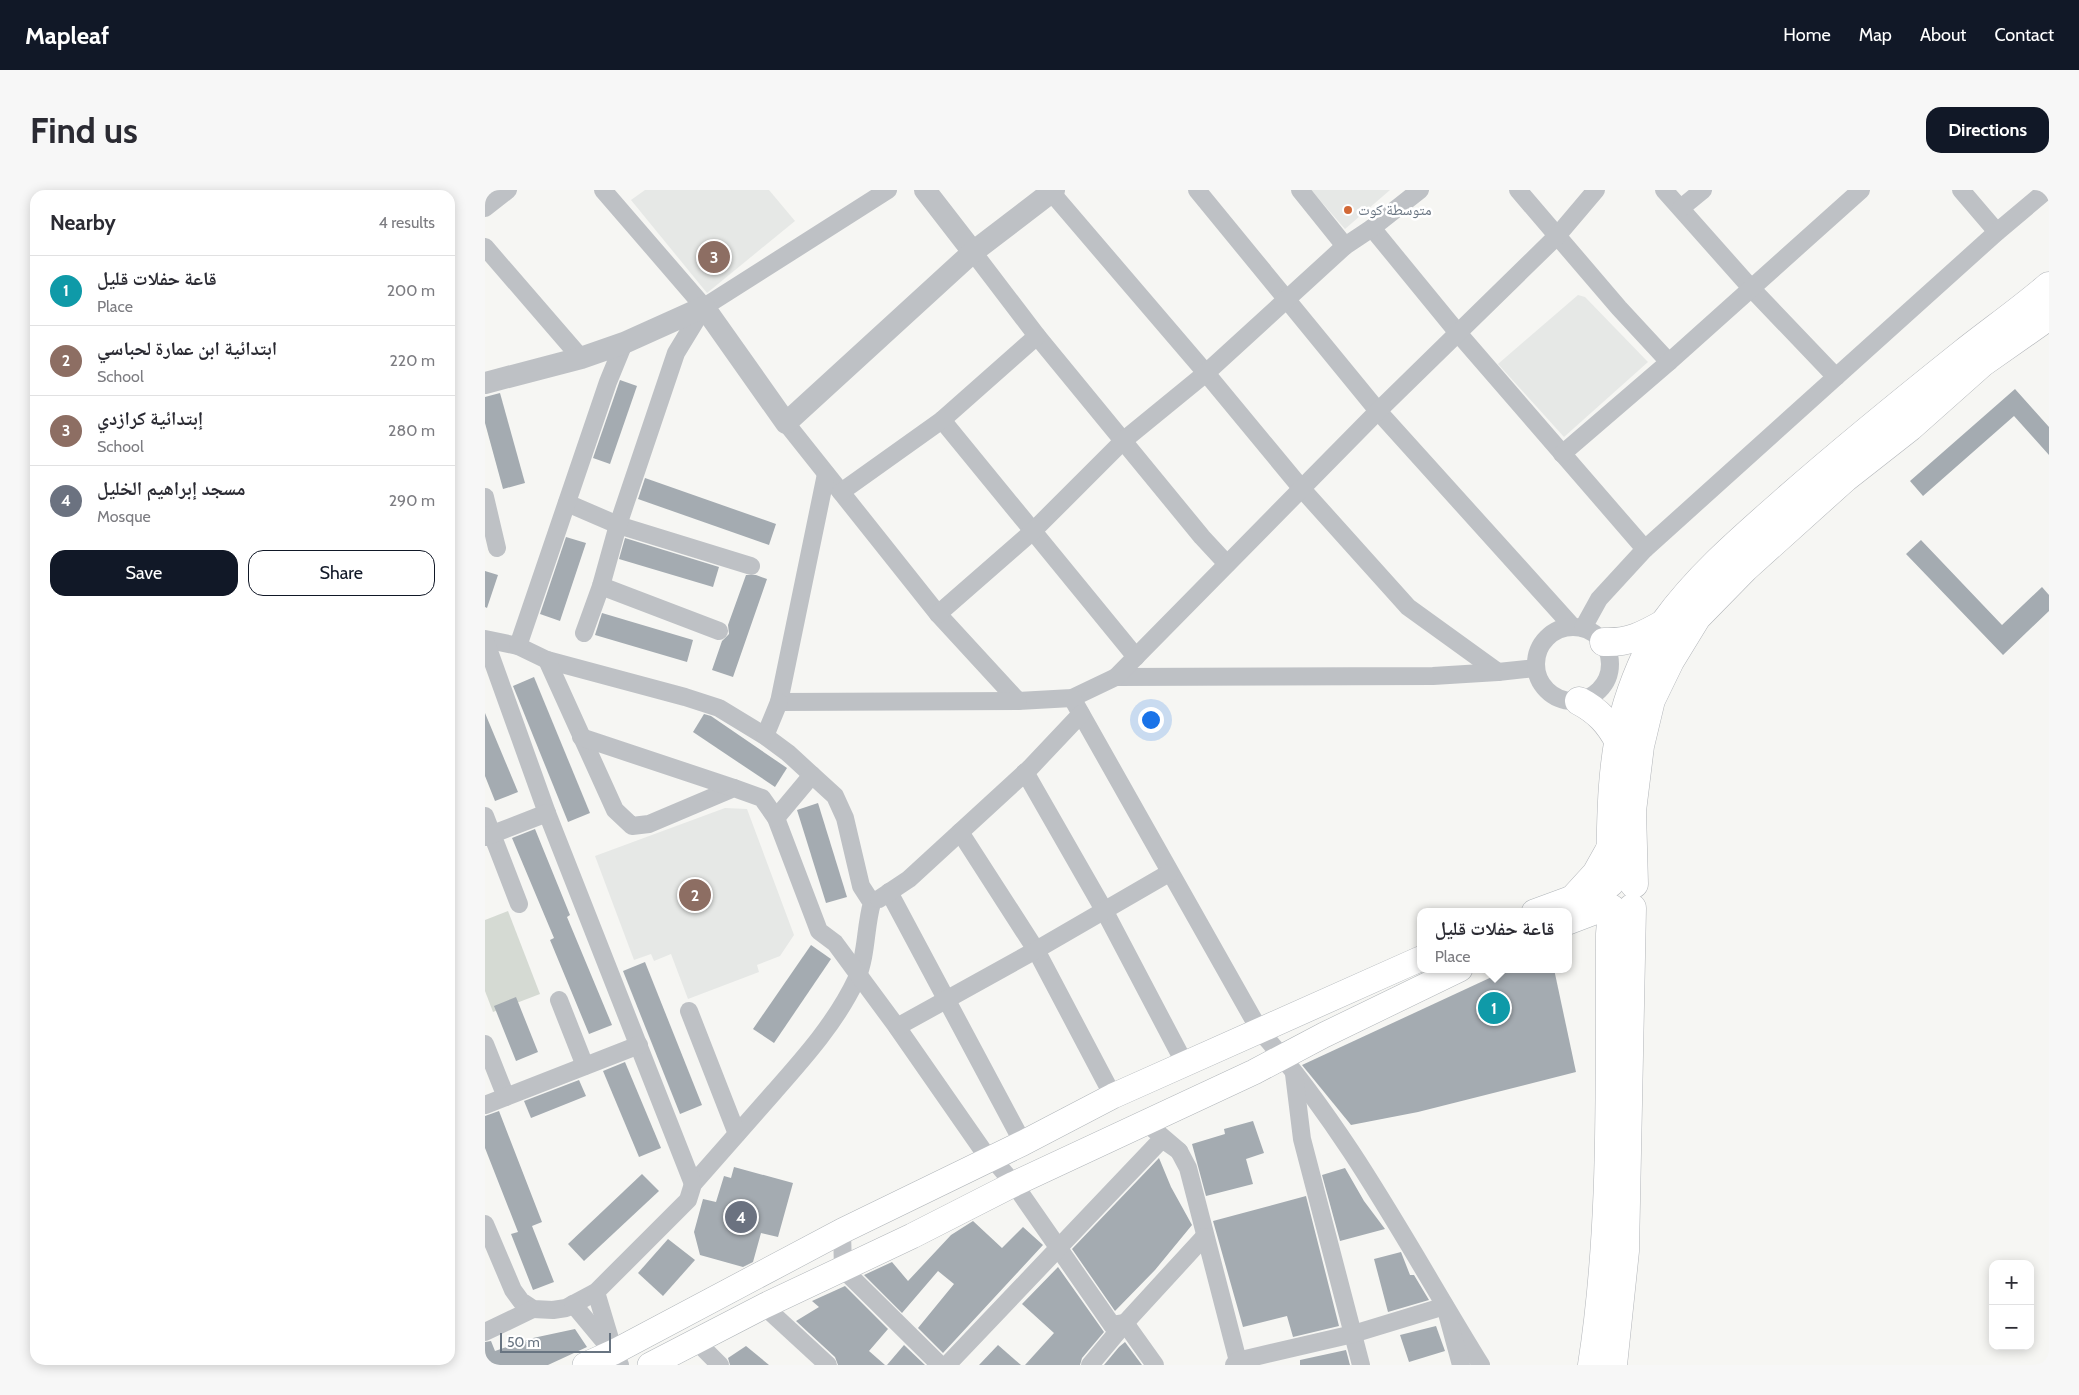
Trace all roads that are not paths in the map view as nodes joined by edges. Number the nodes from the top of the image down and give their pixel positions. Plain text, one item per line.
1 (508, 190) edge
2 (603, 190) edge
3 (888, 190) edge
4 (925, 190) edge
5 (1197, 190) edge
6 (1300, 190) edge
7 (1420, 190) edge
8 (1518, 190) edge
9 (1596, 190) edge
10 (1664, 190) edge
11 (1703, 190) edge
12 (1861, 190) edge
13 (1961, 190) edge
14 (2047, 190) edge
15 (1052, 191) edge
16 (485, 208) edge
17 (1681, 208) junction
18 (1372, 228) junction
19 (1997, 232) junction
20 (1557, 236) junction
21 (485, 246) edge
22 (1345, 246) junction
23 (973, 252) junction
24 (2049, 286) edge
25 (1751, 288) junction
26 (1286, 300) junction
27 (704, 307) junction
28 (2049, 316) edge
29 (1458, 333) junction
30 (1037, 336) junction
31 (624, 344) junction
32 (581, 358) junction
33 (1669, 362) junction
34 (1206, 373) junction
35 (1836, 378) junction
36 (485, 384) edge
37 (1378, 411) junction
38 (942, 420) junction
39 (786, 423) junction
40 (1124, 440) junction
41 (1562, 454) junction
42 (826, 474) junction
43 (1302, 489) junction
44 (841, 492) junction
45 (485, 497) edge
46 (567, 503) junction
47 (618, 525) junction
48 (1033, 531) junction
49 (497, 548) dead end
50 (1645, 549) junction
51 (1227, 564) junction
52 (751, 566) dead end
53 (601, 586) junction
54 (937, 614) junction
55 (1665, 623) junction
56 (719, 631) dead end
57 (1586, 632) junction
58 (584, 633) dead end
59 (485, 640) edge
60 (518, 646) junction
61 (1136, 657) junction
62 (547, 660) junction
63 (1536, 668) junction
64 (1498, 672) junction
65 (1116, 677) junction
66 (1072, 698) junction
67 (1018, 701) junction
68 (1579, 701) junction
69 (779, 702) junction
70 (1081, 714) junction
71 (765, 736) junction
72 (581, 737) junction
73 (1619, 742) junction
74 (1025, 772) junction
75 (812, 774) junction
76 (734, 788) junction
77 (547, 813) junction
78 (485, 816) edge
79 (776, 818) junction
80 (961, 832) junction
81 (489, 835) edge
82 (1611, 847) junction
83 (1169, 873) junction
84 (889, 892) junction
85 (1618, 896) junction
86 (872, 903) junction
87 (519, 904) dead end
88 (1572, 908) edge
89 (1572, 909) edge
90 (1104, 910) junction
91 (1036, 950) junction
92 (1417, 960) edge
93 (1451, 973) edge
94 (858, 975) junction
95 (559, 1000) dead end
96 (945, 1000) junction
97 (689, 1011) dead end
98 (897, 1027) junction
99 (1260, 1031) junction
100 (485, 1044) edge
101 (639, 1044) junction
102 (1185, 1064) junction
103 (1288, 1065) junction
104 (585, 1066) junction
105 (1113, 1096) junction
106 (506, 1097) junction
107 (485, 1105) edge
108 (1145, 1122) junction
109 (737, 1134) junction
110 (1023, 1143) junction
111 (1179, 1150) junction
112 (992, 1158) junction
113 (693, 1184) junction
114 (1014, 1184) junction
115 (485, 1224) edge
116 (842, 1231) junction
117 (1204, 1237) junction
118 (1058, 1248) junction
119 (843, 1269) junction
120 (596, 1292) junction
121 (573, 1304) junction
122 (764, 1306) junction
123 (1445, 1306) junction
124 (533, 1309) junction
125 (1125, 1323) junction
126 (485, 1332) edge
127 (1353, 1334) junction
128 (696, 1341) junction
129 (617, 1359) edge
130 (1237, 1364) edge
131 (585, 1365) edge
132 (650, 1365) edge
133 (720, 1365) edge
134 (827, 1365) edge
135 (940, 1365) edge
136 (947, 1365) edge
137 (1090, 1365) edge
138 (1155, 1365) edge
139 (1361, 1365) edge
140 (1461, 1365) edge
141 (1481, 1365) edge
142 (1592, 1365) edge
143 (1613, 1365) edge

1 - 16 street
2 - 27 street
3 - 27 street
4 - 23 street
5 - 26 street
6 - 22 street
7 - 18 street
8 - 20 street
9 - 20 street
10 - 17 street
11 - 17 street
12 - 25 street
13 - 19 street
14 - 19 street
15 - 23 street
15 - 34 street
17 - 25 street
18 - 22 street
18 - 29 street
19 - 35 street
20 - 29 street
20 - 33 street
21 - 32 street
22 - 26 street
23 - 30 street
23 - 39 street
24 - 55 highway
25 - 33 street
25 - 35 street
26 - 34 street
26 - 37 street
27 - 31 street
27 - 39 street
27 - 47 street
28 - 85 highway
29 - 37 street
29 - 41 street
30 - 38 street
30 - 40 street
31 - 32 street
31 - 46 street
32 - 36 street
33 - 41 street
34 - 40 street
34 - 43 street
35 - 50 street
37 - 43 street
37 - 57 street
38 - 44 street
38 - 48 street
39 - 42 street
40 - 48 street
40 - 51 street
41 - 50 street
42 - 44 street
42 - 69 street
43 - 51 street
43 - 64 street
44 - 54 street
45 - 49 street
46 - 47 street
46 - 60 street
47 - 52 street
47 - 53 street
48 - 54 street
48 - 61 street
50 - 57 street
51 - 61 street
53 - 56 street
53 - 58 street
54 - 67 street
55 - 57 highway
55 - 73 highway
57 - 63 street
57 - 68 street
59 - 60 street
59 - 77 street
60 - 62 street
61 - 65 street
62 - 71 street
62 - 72 street
63 - 64 street
63 - 68 street
64 - 65 street
65 - 66 street
66 - 67 street
66 - 70 street
67 - 69 street
68 - 73 highway
69 - 71 street
70 - 74 street
70 - 83 street
71 - 75 street
72 - 76 street
72 - 76 street
73 - 82 highway
74 - 80 street
74 - 90 street
75 - 79 street
75 - 86 street
76 - 79 street
77 - 81 street
77 - 101 street
78 - 81 street
79 - 94 street
80 - 84 street
80 - 91 street
81 - 87 street
82 - 85 highway
82 - 88 highway
83 - 90 street
83 - 99 street
84 - 86 street
84 - 96 street
85 - 89 main road
85 - 142 highway
85 - 143 highway
86 - 94 street
90 - 91 street
90 - 102 street
91 - 96 street
91 - 105 street
92 - 99 main road
93 - 103 main road
94 - 98 street
94 - 109 street
95 - 104 street
96 - 98 street
96 - 110 street
97 - 109 street
98 - 112 street
99 - 102 main road
99 - 103 street
100 - 106 street
101 - 104 street
101 - 113 street
102 - 105 main road
103 - 108 main road
103 - 123 street
103 - 127 street
104 - 106 street
105 - 110 main road
106 - 107 street
108 - 111 street
108 - 114 main road
109 - 113 street
110 - 112 main road
111 - 117 street
111 - 118 street
112 - 114 street
112 - 116 main road
113 - 120 street
114 - 118 street
114 - 119 main road
115 - 124 street
116 - 119 street
116 - 129 main road
117 - 125 street
117 - 130 street
118 - 125 street
118 - 136 street
119 - 122 main road
119 - 135 street
120 - 121 street
120 - 129 street
121 - 124 street
121 - 129 street
122 - 128 main road
122 - 134 street
123 - 127 street
123 - 140 street
123 - 141 street
124 - 126 street
125 - 137 street
125 - 138 street
127 - 130 street
127 - 139 street
128 - 132 main road
128 - 133 street
129 - 131 main road

